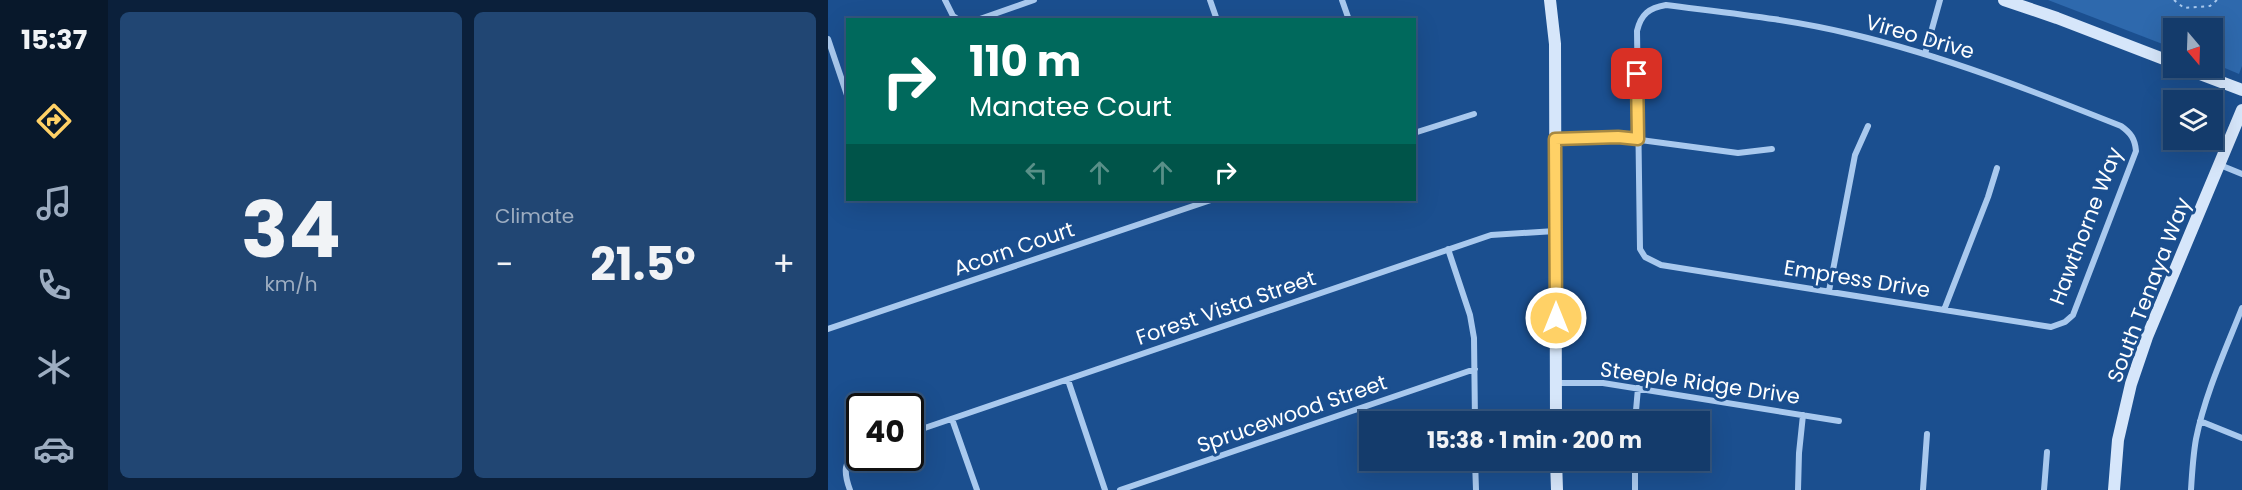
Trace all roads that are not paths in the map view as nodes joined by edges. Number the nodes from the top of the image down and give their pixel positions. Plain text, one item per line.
1 (945, 0) edge
2 (1034, 0) edge
3 (1210, 0) edge
4 (1342, 0) edge
5 (1550, 0) edge
6 (1940, 0) edge
7 (2004, 0) edge
8 (956, 18) edge
9 (983, 18) edge
10 (1216, 18) edge
11 (1348, 18) edge
12 (828, 39) edge
13 (1925, 54) junction
14 (2163, 59) edge
15 (2210, 78) edge
16 (2242, 90) edge
17 (846, 92) edge
18 (2242, 110) edge
19 (1474, 114) dead end
20 (1868, 126) dead end
21 (1416, 132) edge
22 (1555, 139) junction
23 (1638, 139) junction
24 (2135, 142) joint
25 (1772, 149) dead end
26 (2220, 165) junction
27 (1997, 168) dead end
28 (2242, 174) edge
29 (1208, 201) edge
30 (1555, 231) junction
31 (1449, 249) junction
32 (1829, 291) junction
33 (2242, 308) edge
34 (1944, 310) junction
35 (2066, 322) joint
36 (828, 329) edge
37 (1475, 369) junction
38 (1068, 380) junction
39 (1556, 383) junction
40 (1638, 388) junction
41 (1475, 411) edge
42 (1556, 411) edge
43 (1636, 411) edge
44 (1803, 415) junction
45 (952, 419) junction
46 (1839, 421) dead end
47 (2200, 421) junction
48 (924, 428) edge
49 (1927, 434) dead end
50 (2242, 438) edge
51 (2047, 452) dead end
52 (846, 464) edge
53 (1475, 471) edge
54 (1556, 471) edge
55 (1635, 471) edge
56 (850, 490) edge
57 (977, 490) edge
58 (1105, 490) edge
59 (1120, 490) edge
60 (1476, 490) edge
61 (1557, 490) edge
62 (1635, 490) edge
63 (1798, 490) edge
64 (1923, 490) edge
65 (2044, 490) edge
66 (2114, 490) edge
67 (2190, 490) edge

1 - 8 street
2 - 9 street
3 - 10 street
4 - 11 street
5 - 22 street
6 - 13 street
7 - 14 street
12 - 17 street
13 - 23 street, Vireo Drive
13 - 24 street, Vireo Drive
15 - 16 street
18 - 26 street, South Tenaya Way
19 - 21 street
20 - 32 street
22 - 23 street
22 - 30 street
23 - 25 street
23 - 32 street, Empress Drive
24 - 35 street, Hawthorne Way
26 - 28 street
26 - 66 street, South Tenaya Way
27 - 34 street
29 - 36 street, Acorn Court
30 - 31 street, Forest Vista Street
30 - 39 street
31 - 37 street
31 - 38 street, Forest Vista Street
32 - 34 street, Empress Drive
33 - 47 street
34 - 35 street, Empress Drive
37 - 41 street
37 - 59 street, Sprucewood Street
38 - 45 street, Forest Vista Street
38 - 58 street
39 - 40 street, Steeple Ridge Drive
39 - 42 street
40 - 43 street
40 - 44 street, Steeple Ridge Drive
44 - 46 street, Steeple Ridge Drive
44 - 63 street
45 - 48 street, Forest Vista Street
45 - 57 street
47 - 50 street
47 - 67 street
49 - 64 street
51 - 65 street
52 - 56 street
53 - 60 street
54 - 61 street
55 - 62 street

